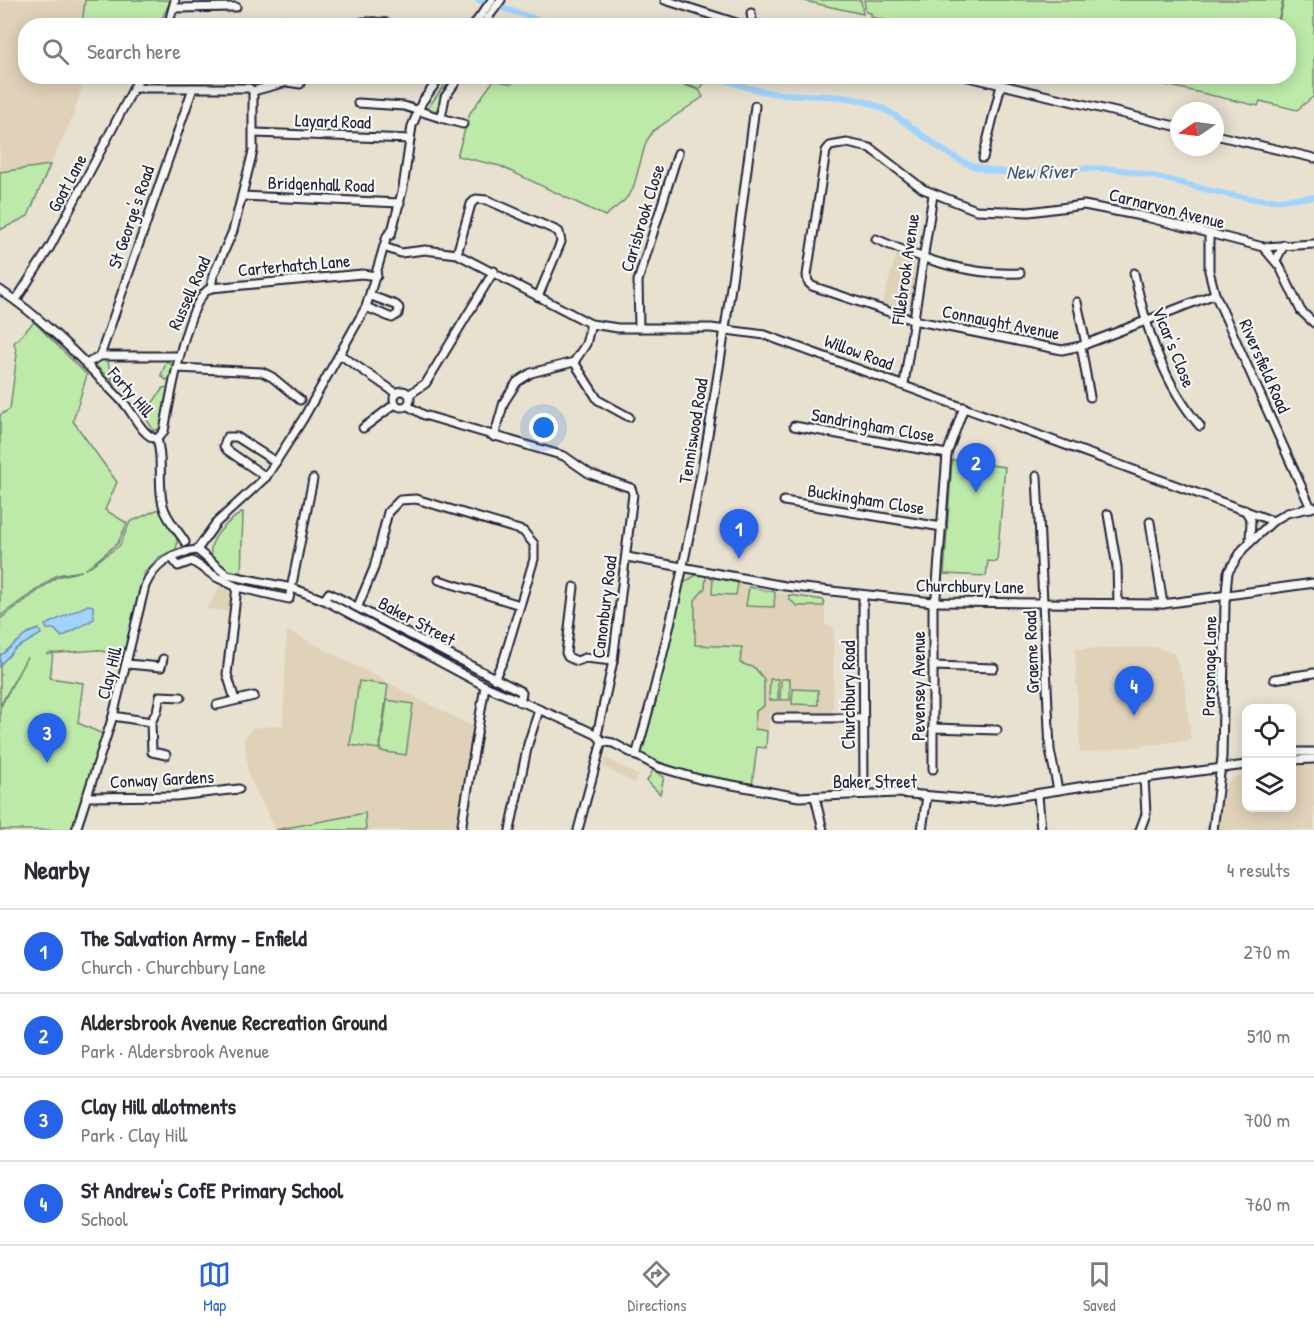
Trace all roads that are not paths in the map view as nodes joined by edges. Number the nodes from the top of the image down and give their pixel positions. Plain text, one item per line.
1 (175, 0) edge
2 (492, 0) edge
3 (501, 0) edge
4 (665, 0) edge
5 (236, 7) dead end
6 (175, 8) junction
7 (488, 12) junction
8 (751, 13) dead end
9 (171, 18) edge
10 (482, 18) edge
11 (485, 18) edge
12 (721, 18) edge
13 (752, 18) edge
14 (135, 84) edge
15 (278, 84) edge
16 (436, 84) edge
17 (455, 84) edge
18 (996, 84) edge
19 (1000, 85) junction
20 (133, 88) junction
21 (193, 88) junction
22 (251, 90) junction
23 (358, 103) dead end
24 (755, 106) dead end
25 (418, 111) junction
26 (441, 118) junction
27 (463, 124) dead end
28 (1170, 125) edge
29 (255, 133) junction
30 (1224, 137) edge
31 (410, 139) junction
32 (678, 153) dead end
33 (983, 158) dead end
34 (1314, 158) edge
35 (933, 195) junction
36 (242, 196) junction
37 (400, 203) junction
38 (1209, 233) junction
39 (876, 239) dead end
40 (1284, 244) junction
41 (1314, 244) edge
42 (1263, 247) junction
43 (386, 248) junction
44 (457, 254) junction
45 (922, 258) junction
46 (1276, 260) junction
47 (494, 271) junction
48 (1020, 273) dead end
49 (1134, 273) dead end
50 (377, 275) junction
51 (812, 286) joint
52 (211, 288) junction
53 (0, 290) edge
54 (1215, 294) junction
55 (371, 296) junction
56 (538, 297) junction
57 (16, 300) junction
58 (1077, 302) dead end
59 (366, 307) junction
60 (913, 320) junction
61 (1145, 321) junction
62 (1314, 323) edge
63 (591, 324) junction
64 (639, 328) junction
65 (725, 329) junction
66 (352, 333) junction
67 (1083, 345) junction
68 (100, 356) junction
69 (179, 356) junction
70 (342, 356) junction
71 (574, 362) junction
72 (86, 364) junction
73 (177, 368) junction
74 (328, 374) junction
75 (904, 384) junction
76 (396, 393) junction
77 (410, 394) junction
78 (1090, 396) dead end
79 (300, 400) dead end
80 (395, 404) junction
81 (408, 406) junction
82 (964, 407) junction
83 (629, 417) dead end
84 (794, 426) dead end
85 (1200, 426) dead end
86 (363, 428) dead end
87 (494, 437) junction
88 (157, 440) junction
89 (947, 454) junction
90 (276, 462) junction
91 (1037, 476) dead end
92 (266, 477) junction
93 (313, 479) dead end
94 (784, 501) dead end
95 (1313, 507) edge
96 (1245, 510) junction
97 (1108, 514) dead end
98 (1273, 521) junction
99 (1150, 522) dead end
100 (942, 527) junction
101 (1250, 541) junction
102 (185, 542) dead end
103 (200, 550) junction
104 (172, 558) junction
105 (626, 559) junction
106 (682, 566) junction
107 (440, 580) dead end
108 (1314, 583) edge
109 (237, 587) junction
110 (574, 587) dead end
111 (292, 588) junction
112 (863, 597) junction
113 (1225, 597) junction
114 (324, 600) junction
115 (933, 602) junction
116 (1044, 603) junction
117 (1118, 604) junction
118 (1163, 604) junction
119 (520, 605) junction
120 (358, 606) junction
121 (163, 659) dead end
122 (613, 661) junction
123 (127, 664) junction
124 (933, 666) junction
125 (994, 668) dead end
126 (1314, 673) edge
127 (494, 679) junction
128 (1274, 679) dead end
129 (485, 686) junction
130 (254, 696) dead end
131 (181, 697) dead end
132 (235, 700) junction
133 (520, 702) junction
134 (217, 705) dead end
135 (539, 710) junction
136 (113, 716) junction
137 (777, 718) dead end
138 (863, 718) junction
139 (151, 722) junction
140 (933, 728) junction
141 (997, 730) dead end
142 (599, 738) junction
143 (166, 755) dead end
144 (636, 756) junction
145 (1242, 765) edge
146 (1221, 768) junction
147 (933, 769) dead end
148 (1144, 778) junction
149 (239, 789) dead end
150 (1058, 790) junction
151 (864, 794) junction
152 (1038, 795) junction
153 (927, 796) junction
154 (86, 797) junction
155 (815, 797) junction
156 (76, 830) edge
157 (461, 830) edge
158 (510, 830) edge
159 (578, 830) edge
160 (824, 830) edge
161 (922, 830) edge
162 (1041, 830) edge
163 (1140, 830) edge
164 (1213, 830) edge

1 - 6 street
2 - 7 street
3 - 7 street
4 - 12 street
5 - 6 street
6 - 9 street
7 - 10 street
7 - 11 street
8 - 13 street
14 - 20 street, Goat Lane
15 - 22 street
16 - 25 street, Carterhatch Lane
17 - 26 street
18 - 19 street
19 - 28 street
19 - 33 street
20 - 21 street
20 - 57 street, Goat Lane
21 - 22 street
21 - 68 street, St George's Road
22 - 29 street, Russell Road
23 - 25 street
24 - 65 street, Tenniswood Road
25 - 26 street
25 - 31 street, Carterhatch Lane
26 - 27 street
29 - 31 street, Layard Road
29 - 36 street, Russell Road
30 - 34 street
31 - 37 street, Carterhatch Lane
32 - 64 street, Carisbrook Close
35 - 38 street, Carnarvon Avenue
35 - 45 street, Fillebrook Avenue
35 - 51 street, Carnarvon Avenue
36 - 37 street, Bridgenhall Road
36 - 52 street, Russell Road
37 - 43 street, Carterhatch Lane
38 - 42 street, Carnarvon Avenue
38 - 54 street, Riversfield Road
39 - 45 street
40 - 41 street
40 - 42 street
40 - 46 street
42 - 46 street
43 - 44 street, Willow Road
43 - 50 street, Carterhatch Lane
44 - 47 street, Willow Road
44 - 56 street
45 - 48 street
45 - 60 street, Fillebrook Avenue
46 - 62 street
47 - 56 street, Willow Road
47 - 77 street
49 - 61 street, Vicar's Close
50 - 52 street, Carterhatch Lane
50 - 55 street
51 - 60 street, Connaught Avenue
52 - 69 street, Russell Road
53 - 57 street, Forty Hill
54 - 61 street, Connaught Avenue
54 - 95 street, Riversfield Road
55 - 59 street
55 - 59 street
56 - 63 street, Willow Road
57 - 72 street, Forty Hill
58 - 67 street
59 - 66 street
60 - 67 street, Connaught Avenue
60 - 75 street, Fillebrook Avenue
61 - 67 street, Connaught Avenue
61 - 85 street, Vicar's Close
63 - 64 street, Willow Road
63 - 71 street
64 - 65 street, Willow Road
65 - 75 street, Willow Road
65 - 106 street, Tenniswood Road
66 - 70 street
66 - 74 street
67 - 78 street
68 - 69 street
68 - 72 street
69 - 73 street, Russell Road
70 - 74 street
70 - 76 street
71 - 83 street
71 - 87 street
72 - 88 street, Forty Hill
73 - 79 street
73 - 88 street, Russell Road
74 - 90 street
75 - 82 street, Willow Road
76 - 77 street
76 - 80 street
77 - 81 street
80 - 81 street
80 - 86 street
81 - 87 street
82 - 89 street, Pevensey Avenue
82 - 96 street, Willow Road
84 - 89 street, Sandringham Close
87 - 105 street, Canonbury Road
88 - 102 street, Forty Hill
89 - 100 street, Pevensey Avenue
90 - 92 street
90 - 92 street
91 - 116 street, Graeme Road
92 - 103 street
93 - 111 street
94 - 100 street, Buckingham Close
95 - 98 street
96 - 98 street, Willow Road
96 - 101 street
97 - 117 street
98 - 101 street, Parsonage Lane
99 - 118 street
100 - 115 street, Pevensey Avenue
101 - 113 street, Parsonage Lane
103 - 104 street, Clay Hill
103 - 111 street, Baker Street
104 - 109 street
104 - 123 street, Clay Hill
105 - 106 street, Churchbury Lane
105 - 122 street, Canonbury Road
106 - 112 street, Churchbury Lane
106 - 144 street, Tenniswood Road
107 - 119 street
108 - 113 street, Churchbury Lane
109 - 111 street
109 - 132 street
110 - 122 street
111 - 114 street, Baker Street
112 - 115 street, Churchbury Lane
112 - 138 street, Churchbury Road
113 - 118 street, Churchbury Lane
113 - 146 street, Parsonage Lane
114 - 120 street, Baker Street
114 - 129 street, Baker Street
115 - 116 street, Churchbury Lane
115 - 124 street, Pevensey Avenue
116 - 117 street, Churchbury Lane
116 - 150 street, Graeme Road
117 - 118 street, Churchbury Lane
119 - 120 street
119 - 127 street
120 - 127 street, Baker Street
121 - 123 street
122 - 142 street, Canonbury Road
123 - 136 street, Clay Hill
124 - 125 street
124 - 140 street, Pevensey Avenue
126 - 128 street
127 - 133 street, Baker Street
129 - 133 street, Baker Street
129 - 157 street
130 - 132 street
131 - 139 street
132 - 134 street
133 - 135 street, Baker Street
135 - 142 street, Baker Street
135 - 158 street
136 - 139 street
136 - 154 street, Clay Hill
137 - 138 street
138 - 151 street, Churchbury Road
139 - 143 street
140 - 141 street
140 - 147 street, Pevensey Avenue
142 - 144 street, Baker Street
142 - 159 street, Canonbury Road
144 - 155 street, Baker Street
145 - 146 street, Baker Street
146 - 148 street, Baker Street
146 - 164 street, Parsonage Lane
148 - 150 street, Baker Street
148 - 163 street
149 - 154 street, Conway Gardens
150 - 152 street, Baker Street
151 - 153 street, Baker Street
151 - 155 street, Baker Street
152 - 153 street, Baker Street
152 - 162 street
153 - 161 street
154 - 156 street, Clay Hill
155 - 160 street

